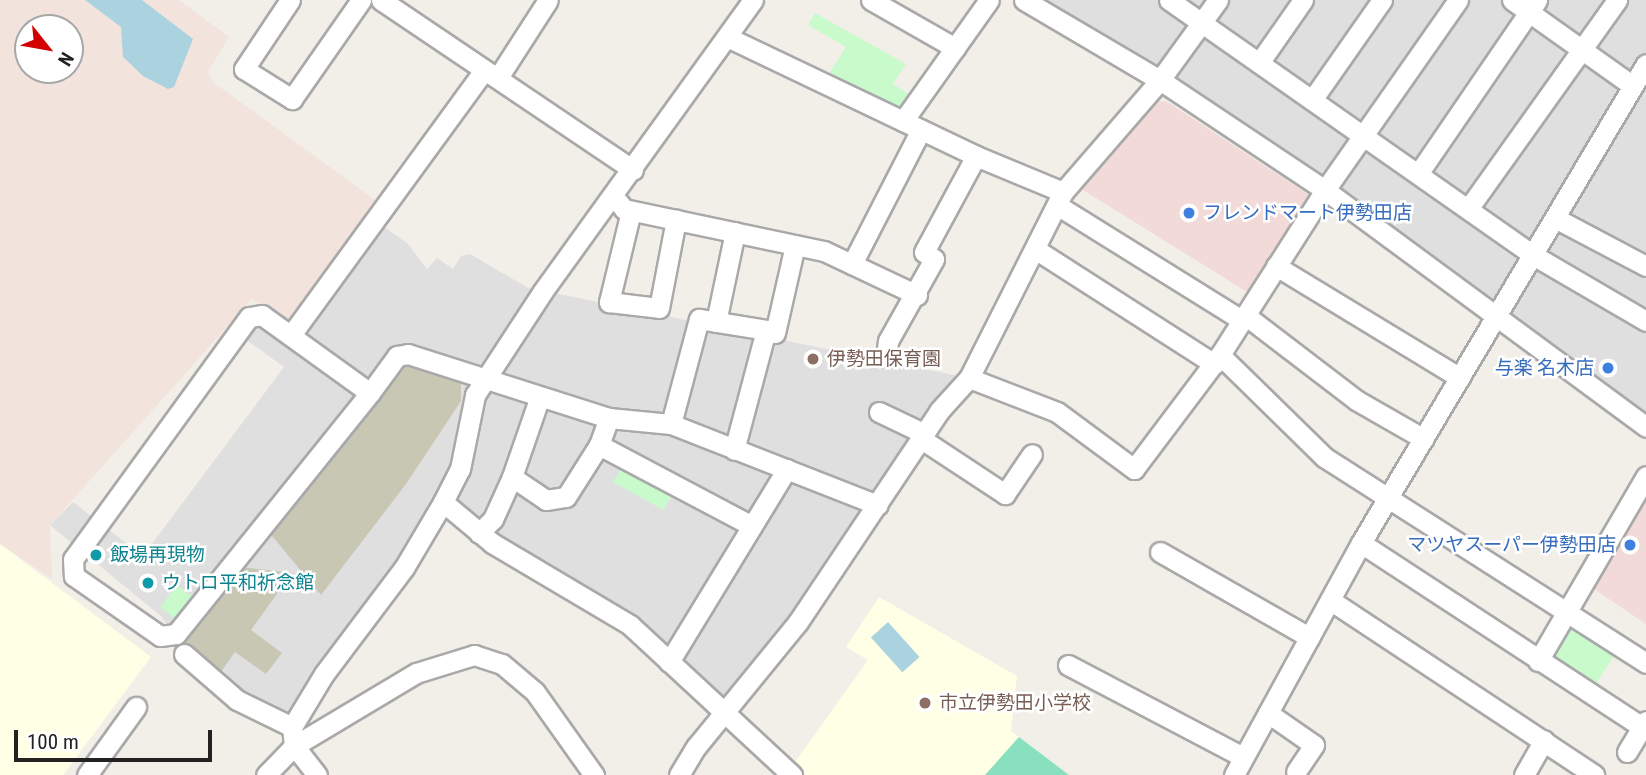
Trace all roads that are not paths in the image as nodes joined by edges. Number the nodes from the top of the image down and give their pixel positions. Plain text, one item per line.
1 (290, 0) edge
2 (361, 0) edge
3 (548, 0) edge
4 (753, 0) edge
5 (871, 0) edge
6 (989, 0) edge
7 (1024, 0) edge
8 (1169, 0) edge
9 (1218, 0) edge
10 (1303, 0) edge
11 (1382, 0) edge
12 (1458, 0) edge
13 (1512, 0) edge
14 (1617, 0) edge
15 (386, 2) edge
16 (1533, 6) edge
17 (1202, 22) junction
18 (727, 37) junction
19 (955, 48) junction
20 (1580, 48) junction
21 (1259, 63) junction
22 (1646, 64) edge
23 (491, 74) junction
24 (1160, 80) junction
25 (1633, 86) junction
26 (1312, 100) junction
27 (912, 126) junction
28 (1363, 136) junction
29 (976, 156) junction
30 (633, 170) junction
31 (1418, 174) junction
32 (1325, 190) junction
33 (614, 197) junction
34 (1060, 198) junction
35 (1468, 209) junction
36 (631, 211) junction
37 (1555, 218) junction
38 (676, 220) junction
39 (735, 232) junction
40 (795, 245) junction
41 (1035, 249) junction
42 (1533, 255) junction
43 (852, 264) junction
44 (1646, 265) edge
45 (1276, 266) junction
46 (917, 295) junction
47 (1244, 318) junction
48 (1496, 318) junction
49 (1646, 321) edge
50 (716, 322) junction
51 (766, 330) junction
52 (291, 335) junction
53 (886, 357) dead end
54 (1217, 359) junction
55 (1460, 378) junction
56 (969, 379) junction
57 (485, 380) junction
58 (370, 393) junction
59 (539, 399) junction
60 (879, 412) dead end
61 (609, 418) junction
62 (671, 424) junction
63 (1646, 427) edge
64 (922, 436) junction
65 (1424, 439) junction
66 (599, 445) junction
67 (734, 450) junction
68 (1033, 455) dead end
69 (787, 469) junction
70 (1646, 476) edge
71 (512, 477) junction
72 (1389, 496) junction
73 (443, 502) junction
74 (878, 505) junction
75 (752, 526) junction
76 (479, 533) junction
77 (1361, 544) junction
78 (1160, 552) dead end
79 (1330, 600) junction
80 (1570, 612) junction
81 (1309, 638) junction
82 (184, 654) dead end
83 (1538, 661) junction
84 (669, 662) junction
85 (1646, 663) edge
86 (1068, 665) dead end
87 (136, 707) dead end
88 (1268, 713) junction
89 (723, 715) junction
90 (1644, 724) edge
91 (293, 736) junction
92 (1544, 740) junction
93 (1627, 752) dead end
94 (1243, 757) junction
95 (1296, 772) dead end
96 (87, 775) edge
97 (266, 775) edge
98 (317, 775) edge
99 (594, 775) edge
100 (679, 775) edge
101 (792, 775) edge
102 (1234, 775) edge
103 (1524, 775) edge
104 (1594, 775) edge

1 - 2 street
3 - 23 street
4 - 18 street
5 - 19 street
6 - 19 street
7 - 24 street
8 - 17 street
9 - 17 street
10 - 21 street
11 - 26 street
12 - 28 street
13 - 16 street
14 - 20 street
15 - 23 street
16 - 20 street
16 - 31 street
17 - 21 street
17 - 24 street
18 - 27 street
18 - 30 street
19 - 27 street
20 - 25 street
20 - 35 street
21 - 26 street
22 - 25 street
23 - 30 street
23 - 52 street
24 - 32 street
24 - 34 street
25 - 37 street
26 - 28 street
27 - 29 street
27 - 43 street
28 - 31 street
28 - 32 street
29 - 34 street
29 - 46 street
30 - 33 street
31 - 35 street
32 - 45 street
32 - 48 street
33 - 36 street
33 - 57 street
34 - 41 street
34 - 47 street
35 - 42 street
36 - 38 street
36 - 38 street
37 - 42 street
37 - 44 street
38 - 39 street
39 - 40 street
39 - 50 street
40 - 43 street
40 - 51 street
41 - 54 street
41 - 56 street
42 - 48 street
42 - 49 street
43 - 46 street
45 - 47 street
45 - 55 street
46 - 53 street
47 - 54 street
47 - 65 street
48 - 55 street
48 - 63 street
50 - 51 street
50 - 62 street
51 - 67 street
52 - 58 street
52 - 58 street
54 - 56 street
54 - 72 street
55 - 65 street
56 - 64 street
57 - 58 street
57 - 59 street
57 - 73 street
59 - 61 street
59 - 71 street
60 - 64 street
61 - 62 street
61 - 66 street
62 - 67 street
64 - 68 street
64 - 74 street
65 - 72 street
66 - 71 street
66 - 75 street
67 - 69 street
69 - 74 street
69 - 75 street
70 - 80 street
71 - 76 street
72 - 77 street
72 - 80 street
73 - 76 street
73 - 91 street
74 - 89 street
75 - 84 street
76 - 84 street
77 - 79 street
77 - 83 street
78 - 81 street
79 - 81 street
79 - 92 street
80 - 83 street
80 - 85 street
81 - 88 street
82 - 91 street
83 - 90 street
84 - 89 street
86 - 94 street
87 - 96 street
88 - 94 street
88 - 95 street
89 - 100 street
89 - 101 street
90 - 93 street
91 - 97 street
91 - 98 street
91 - 99 street
92 - 103 street
92 - 104 street
94 - 102 street

